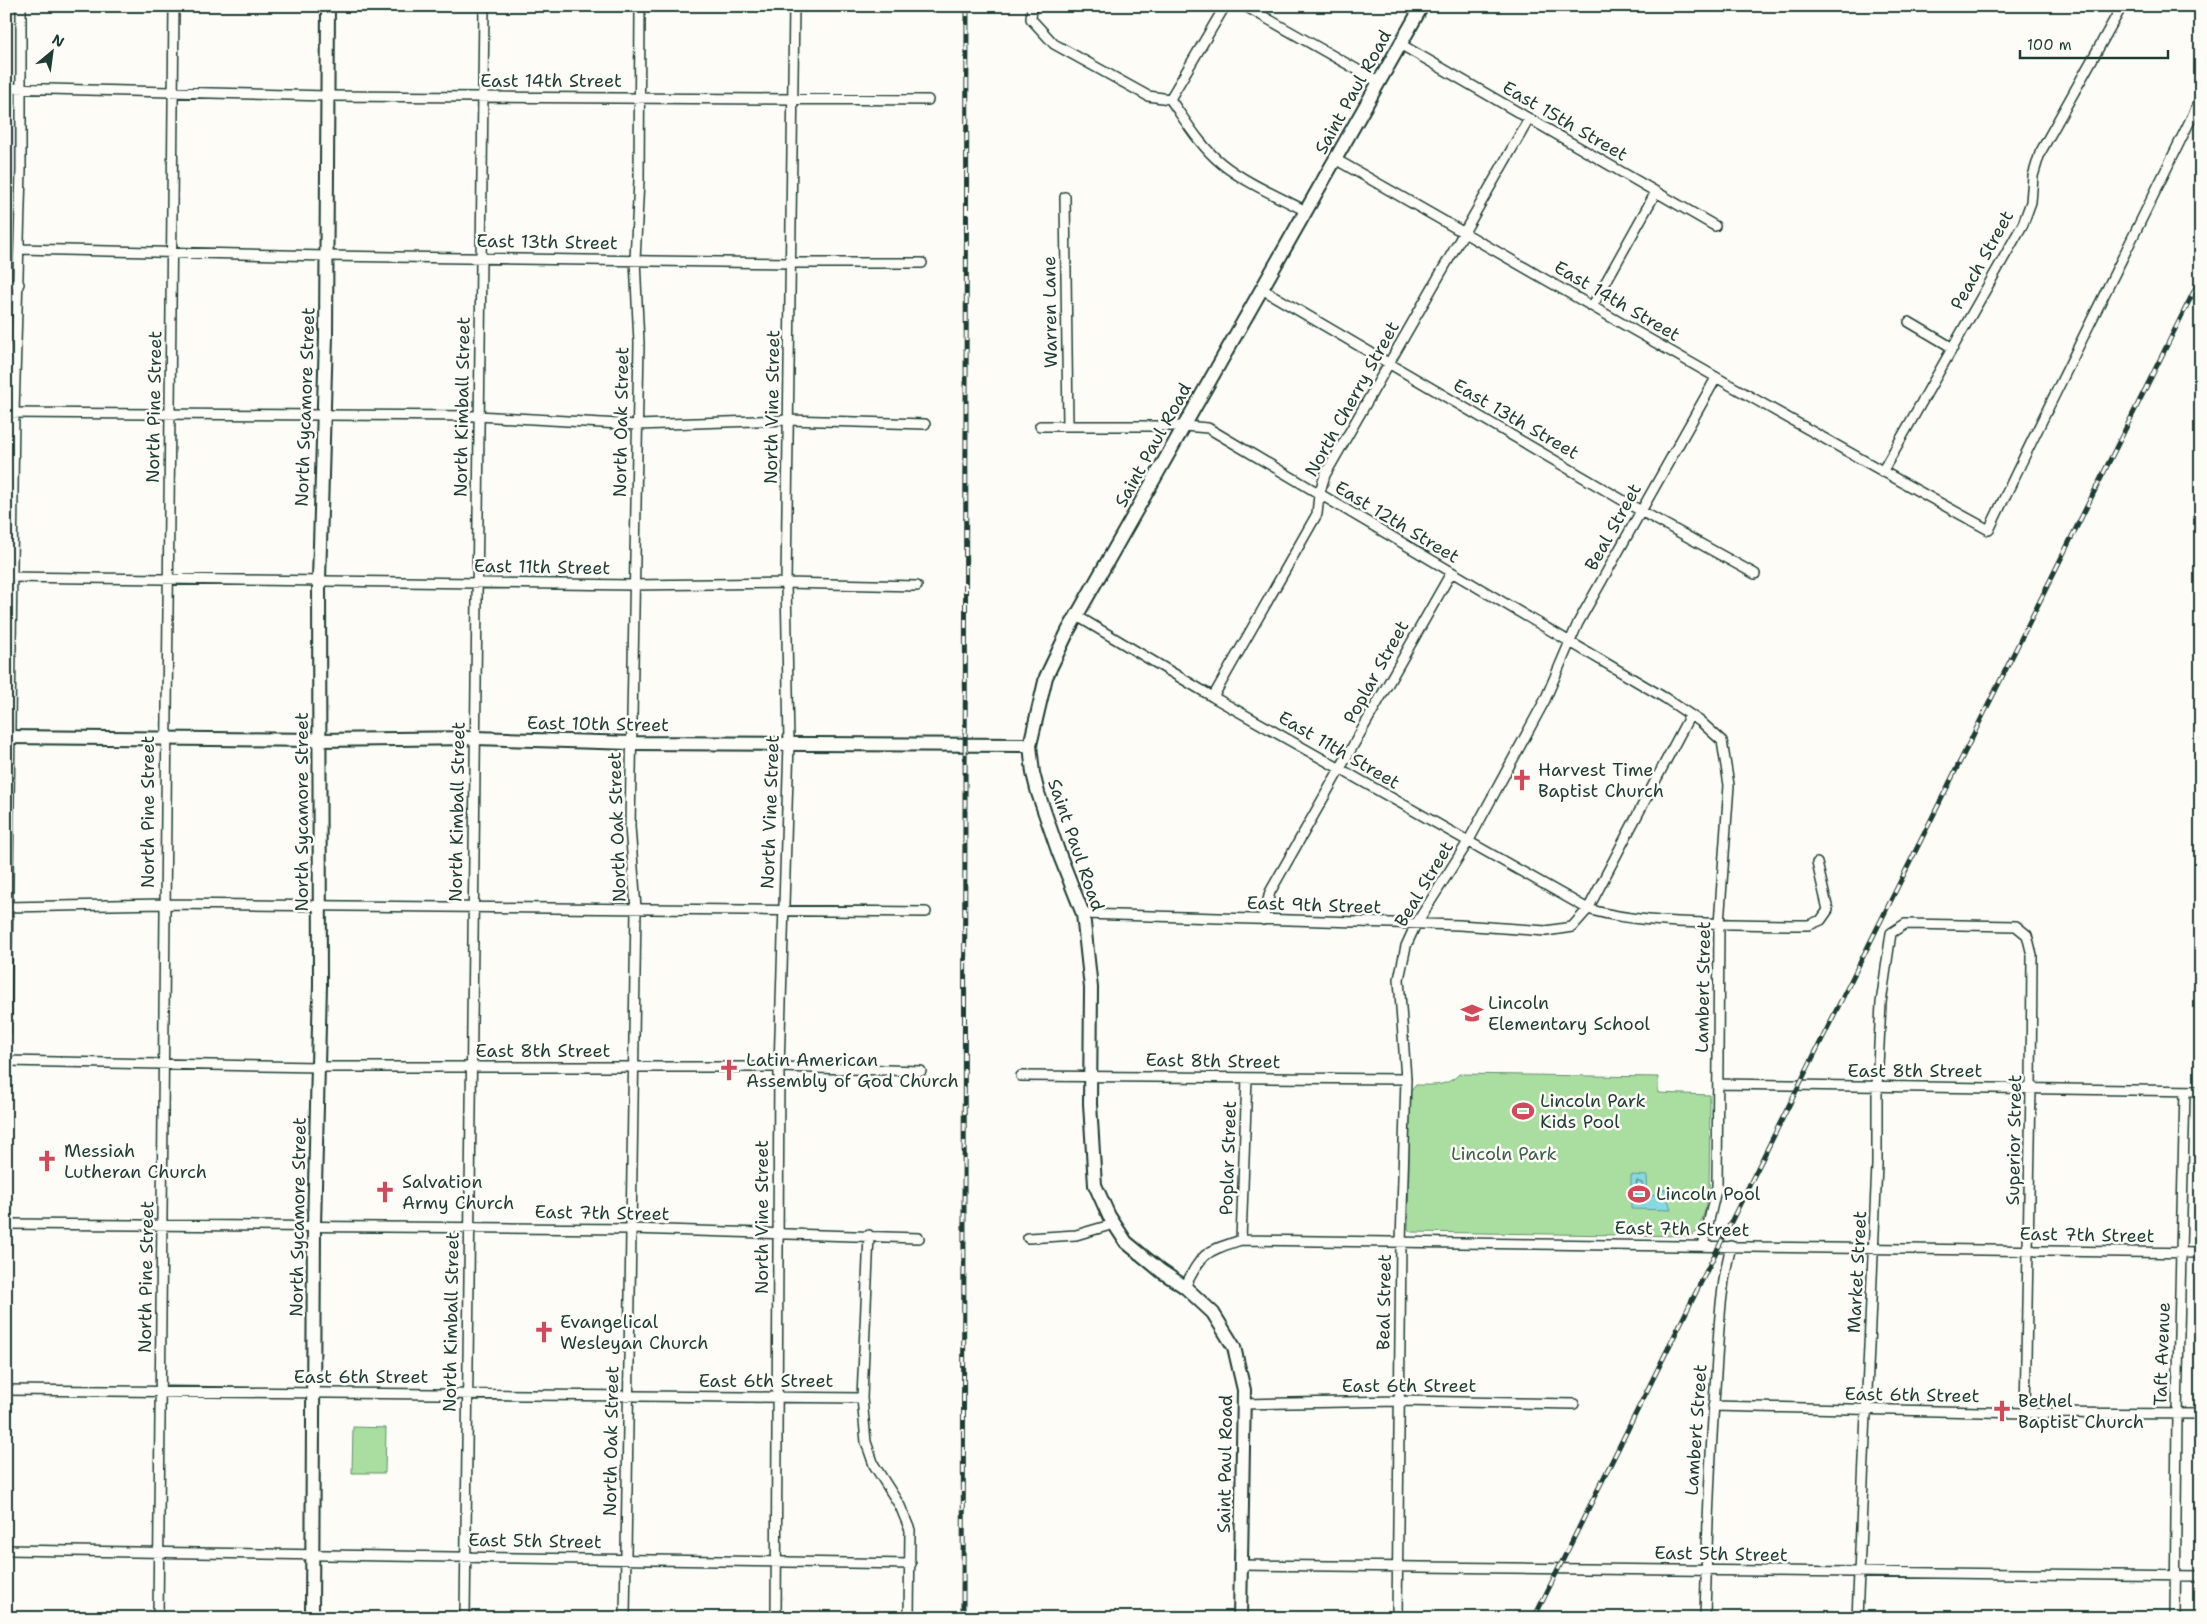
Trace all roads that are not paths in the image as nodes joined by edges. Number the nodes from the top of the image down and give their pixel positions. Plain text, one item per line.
1 (21, 6) edge
2 (174, 6) edge
3 (328, 6) edge
4 (484, 6) edge
5 (640, 6) edge
6 (794, 6) edge
7 (1032, 6) edge
8 (1225, 6) edge
9 (1245, 6) edge
10 (1422, 6) edge
11 (2122, 6) edge
12 (1400, 44) junction
13 (1379, 82) junction
14 (6, 88) edge
15 (21, 88) junction
16 (173, 92) junction
17 (328, 96) junction
18 (483, 97) junction
19 (638, 98) junction
20 (2201, 98) edge
21 (793, 99) junction
22 (1170, 99) junction
23 (928, 100) dead end
24 (1529, 119) junction
25 (1335, 159) junction
26 (1656, 192) junction
27 (1065, 197) dead end
28 (1306, 211) junction
29 (1715, 226) dead end
30 (1464, 232) junction
31 (20, 249) junction
32 (172, 252) junction
33 (326, 256) junction
34 (480, 257) junction
35 (634, 260) junction
36 (790, 263) junction
37 (922, 263) dead end
38 (6, 284) edge
39 (18, 284) junction
40 (1262, 289) junction
41 (1593, 305) junction
42 (1908, 322) dead end
43 (1952, 348) junction
44 (1390, 364) junction
45 (1716, 378) junction
46 (10, 413) edge
47 (170, 414) junction
48 (323, 416) junction
49 (478, 416) junction
50 (788, 420) junction
51 (637, 424) junction
52 (925, 424) dead end
53 (1040, 426) dead end
54 (1068, 426) junction
55 (1184, 426) junction
56 (1882, 472) junction
57 (1319, 495) junction
58 (1641, 511) junction
59 (1451, 573) junction
60 (1755, 574) dead end
61 (9, 577) edge
62 (167, 579) junction
63 (319, 580) junction
64 (476, 581) junction
65 (786, 583) junction
66 (633, 585) junction
67 (917, 586) dead end
68 (1077, 616) junction
69 (1570, 643) junction
70 (1213, 697) junction
71 (1690, 715) junction
72 (1713, 732) joint
73 (8, 737) edge
74 (474, 738) junction
75 (165, 739) junction
76 (319, 740) junction
77 (631, 743) junction
78 (789, 743) junction
79 (1030, 745) junction
80 (1340, 769) junction
81 (1468, 842) junction
82 (1817, 863) dead end
83 (164, 904) junction
84 (320, 906) junction
85 (7, 907) edge
86 (472, 907) junction
87 (636, 909) junction
88 (1588, 909) junction
89 (784, 910) junction
90 (926, 912) dead end
91 (1083, 914) junction
92 (1263, 920) junction
93 (1416, 924) junction
94 (1719, 924) junction
95 (2020, 930) joint
96 (6, 1032) edge
97 (6, 1061) edge
98 (164, 1064) junction
99 (779, 1066) junction
100 (318, 1067) junction
101 (633, 1067) junction
102 (471, 1068) junction
103 (921, 1071) dead end
104 (1021, 1076) dead end
105 (1090, 1076) junction
106 (1247, 1078) junction
107 (1406, 1079) junction
108 (1718, 1084) junction
109 (1877, 1087) junction
110 (2032, 1088) junction
111 (2185, 1091) junction
112 (2201, 1092) edge
113 (6, 1224) edge
114 (1114, 1224) junction
115 (164, 1225) junction
116 (314, 1226) junction
117 (469, 1227) junction
118 (631, 1229) junction
119 (778, 1233) junction
120 (868, 1235) junction
121 (918, 1238) dead end
122 (1028, 1238) dead end
123 (1241, 1240) junction
124 (1401, 1242) junction
125 (1703, 1246) junction
126 (1731, 1246) junction
127 (1874, 1249) junction
128 (2028, 1250) junction
129 (2181, 1253) junction
130 (2201, 1253) edge
131 (1185, 1287) junction
132 (6, 1390) edge
133 (160, 1392) junction
134 (313, 1393) junction
135 (467, 1394) junction
136 (628, 1396) junction
137 (778, 1397) junction
138 (862, 1398) junction
139 (1399, 1401) junction
140 (1244, 1404) junction
141 (1574, 1404) dead end
142 (1713, 1406) junction
143 (1866, 1410) junction
144 (2025, 1413) junction
145 (2177, 1414) junction
146 (2201, 1414) edge
147 (6, 1550) edge
148 (159, 1552) junction
149 (312, 1554) junction
150 (465, 1556) junction
151 (626, 1559) junction
152 (776, 1561) junction
153 (911, 1564) junction
154 (1241, 1565) junction
155 (1397, 1566) junction
156 (1706, 1570) junction
157 (1858, 1572) junction
158 (2175, 1576) junction
159 (2201, 1576) edge
160 (158, 1618) edge
161 (312, 1618) edge
162 (465, 1618) edge
163 (624, 1618) edge
164 (776, 1618) edge
165 (910, 1618) edge
166 (1240, 1618) edge
167 (1397, 1618) edge
168 (1705, 1618) edge
169 (1857, 1618) edge
170 (2175, 1618) edge

1 - 15 street
2 - 16 street, North Pine Street
3 - 17 main road, North Sycamore Street
4 - 18 street, North Kimball Street
5 - 19 street, North Oak Street
6 - 21 street, North Vine Street
7 - 22 street
8 - 22 street
9 - 13 street
10 - 12 main road, Saint Paul Road
11 - 43 street, Peach Street
12 - 13 main road, Saint Paul Road
12 - 24 street, East 15th Street
13 - 25 main road, Saint Paul Road
14 - 15 street, East 14th Street
15 - 16 street, East 14th Street
15 - 31 street
16 - 17 street, East 14th Street
16 - 32 street, North Pine Street
17 - 18 street, East 14th Street
17 - 33 main road, North Sycamore Street
18 - 19 street, East 14th Street
18 - 34 street, North Kimball Street
19 - 21 street, East 14th Street
19 - 35 street, North Oak Street
20 - 56 street, East 14th Street
21 - 23 street, East 14th Street
21 - 36 street, North Vine Street
22 - 28 street
24 - 26 street, East 15th Street
24 - 30 street, North Cherry Street
25 - 28 main road, Saint Paul Road
25 - 30 street, East 14th Street
26 - 29 street, East 15th Street
26 - 41 street
27 - 54 street, Warren Lane
28 - 40 main road, Saint Paul Road
30 - 41 street, East 14th Street
30 - 44 street, North Cherry Street
31 - 32 street, East 13th Street
31 - 39 street
32 - 33 street, East 13th Street
32 - 47 street, North Pine Street
33 - 34 street, East 13th Street
33 - 48 main road, North Sycamore Street
34 - 35 street, East 13th Street
34 - 49 street, North Kimball Street
35 - 36 street, East 13th Street
35 - 51 street, North Oak Street
36 - 37 street, East 13th Street
36 - 50 street, North Vine Street
38 - 39 street
39 - 46 street
40 - 44 street, East 13th Street
40 - 55 main road, Saint Paul Road
41 - 45 street, East 14th Street
42 - 43 street
43 - 56 street, Peach Street
44 - 57 street, North Cherry Street
44 - 58 street, East 13th Street
45 - 56 street, East 14th Street
45 - 58 street, Beal Street
46 - 47 street
46 - 61 street
47 - 48 street
47 - 62 street, North Pine Street
48 - 49 street
48 - 63 main road, North Sycamore Street
49 - 51 street
49 - 64 street, North Kimball Street
50 - 51 street
50 - 52 street
50 - 65 street, North Vine Street
51 - 66 street, North Oak Street
53 - 54 street, East 12th Street
54 - 55 street, East 12th Street
55 - 57 street, East 12th Street
55 - 68 main road, Saint Paul Road
57 - 59 street, East 12th Street
57 - 70 street, North Cherry Street
58 - 60 street, East 13th Street
58 - 69 street, Beal Street
59 - 69 street, East 12th Street
59 - 80 street, Poplar Street
61 - 62 street, East 11th Street
61 - 73 street
62 - 63 street, East 11th Street
62 - 75 street, North Pine Street
63 - 64 street, East 11th Street
63 - 76 main road, North Sycamore Street
64 - 66 street, East 11th Street
64 - 74 street, North Kimball Street
65 - 66 street, East 11th Street
65 - 67 street, East 11th Street
65 - 78 street, North Vine Street
66 - 77 street, North Oak Street
68 - 70 street, East 11th Street
68 - 79 main road, Saint Paul Road
69 - 71 street, East 12th Street
69 - 81 street, Beal Street
70 - 80 street, East 11th Street
71 - 72 street, East 12th Street
71 - 88 street
72 - 94 street, Lambert Street
73 - 75 main road, East 10th Street
73 - 85 street
74 - 76 main road, East 10th Street
74 - 77 main road, East 10th Street
74 - 86 street, North Kimball Street
75 - 76 main road, East 10th Street
75 - 83 street, North Pine Street
76 - 84 main road, North Sycamore Street
77 - 78 main road, East 10th Street
77 - 87 street, North Oak Street
78 - 79 main road, East 10th Street
78 - 89 street, North Vine Street
79 - 91 main road, Saint Paul Road
80 - 81 street, East 11th Street
80 - 92 street, Poplar Street
81 - 88 street, East 11th Street
81 - 93 street, Beal Street
82 - 94 street
83 - 84 street
83 - 85 street
83 - 98 street, North Pine Street
84 - 86 street
84 - 100 main road, North Sycamore Street
85 - 96 street
86 - 87 street
86 - 102 street, North Kimball Street
87 - 89 street
87 - 101 street, North Oak Street
88 - 93 street, East 9th Street
88 - 94 street
89 - 90 street
89 - 99 street, North Vine Street
91 - 92 street, East 9th Street
91 - 105 main road, Saint Paul Road
92 - 93 street, East 9th Street
93 - 107 street, Beal Street
94 - 108 street, Lambert Street
95 - 109 street, Market Street
95 - 110 street, Superior Street
97 - 98 street, East 8th Street
98 - 100 street, East 8th Street
98 - 115 street, North Pine Street
99 - 101 street, East 8th Street
99 - 103 street, East 8th Street
99 - 119 street, North Vine Street
100 - 102 street, East 8th Street
100 - 116 main road, North Sycamore Street
101 - 102 street, East 8th Street
101 - 118 street, North Oak Street
102 - 117 street, North Kimball Street
104 - 105 street, East 8th Street
105 - 106 street, East 8th Street
105 - 114 main road, Saint Paul Road
106 - 107 street, East 8th Street
106 - 123 street, Poplar Street
107 - 124 street, Beal Street
108 - 109 street, East 8th Street
108 - 125 street, Lambert Street
109 - 110 street, East 8th Street
109 - 127 street, Market Street
110 - 111 street, East 8th Street
110 - 128 street, Superior Street
111 - 112 street, East 8th Street
111 - 129 street, Taft Avenue
113 - 115 street, East 7th Street
114 - 122 street
114 - 131 main road, Saint Paul Road
115 - 116 street, East 7th Street
115 - 133 street, North Pine Street
116 - 117 street, East 7th Street
116 - 134 main road, North Sycamore Street
117 - 118 street, East 7th Street
117 - 135 street, North Kimball Street
118 - 119 street, East 7th Street
118 - 136 street, North Oak Street
119 - 120 street, East 7th Street
119 - 137 street, North Vine Street
120 - 121 street, East 7th Street
120 - 138 street
123 - 124 street, East 7th Street
123 - 131 street, East 7th Street
124 - 125 street, East 7th Street
124 - 139 street, Beal Street
125 - 126 street, East 7th Street
126 - 127 street, East 7th Street
126 - 142 street, Lambert Street
127 - 128 street, East 7th Street
127 - 143 street, Market Street
128 - 129 street, East 7th Street
128 - 144 street, Superior Street
129 - 130 street, East 7th Street
129 - 145 street, Taft Avenue
131 - 140 main road, Saint Paul Road
132 - 133 street, East 6th Street
133 - 134 street, East 6th Street
133 - 148 street, North Pine Street
134 - 135 street, East 6th Street
134 - 149 main road, North Sycamore Street
135 - 136 street, East 6th Street
135 - 150 street, North Kimball Street
136 - 137 street, East 6th Street
136 - 151 street, North Oak Street
137 - 138 street, East 6th Street
137 - 152 street, North Vine Street
138 - 153 street
139 - 140 street, East 6th Street
139 - 141 street, East 6th Street
139 - 155 street, Beal Street
140 - 154 main road, Saint Paul Road
142 - 143 street, East 6th Street
142 - 156 street, Lambert Street
143 - 144 street, East 6th Street
143 - 157 street, Market Street
144 - 145 street, East 6th Street
145 - 146 street, East 6th Street
145 - 158 street, Taft Avenue
147 - 148 street, East 5th Street
148 - 149 street, East 5th Street
148 - 160 street, North Pine Street
149 - 150 street, East 5th Street
149 - 161 main road, North Sycamore Street
150 - 151 street, East 5th Street
150 - 162 street, North Kimball Street
151 - 152 street, East 5th Street
151 - 163 street, North Oak Street
152 - 153 street, East 5th Street
152 - 164 street, North Vine Street
153 - 165 street
154 - 155 street, East 5th Street
154 - 166 main road, Saint Paul Road
155 - 156 street, East 5th Street
155 - 167 street, Beal Street
156 - 157 street, East 5th Street
156 - 168 street, Lambert Street
157 - 158 street, East 5th Street
157 - 169 street, Market Street
158 - 159 street, East 5th Street
158 - 170 street, Taft Avenue

